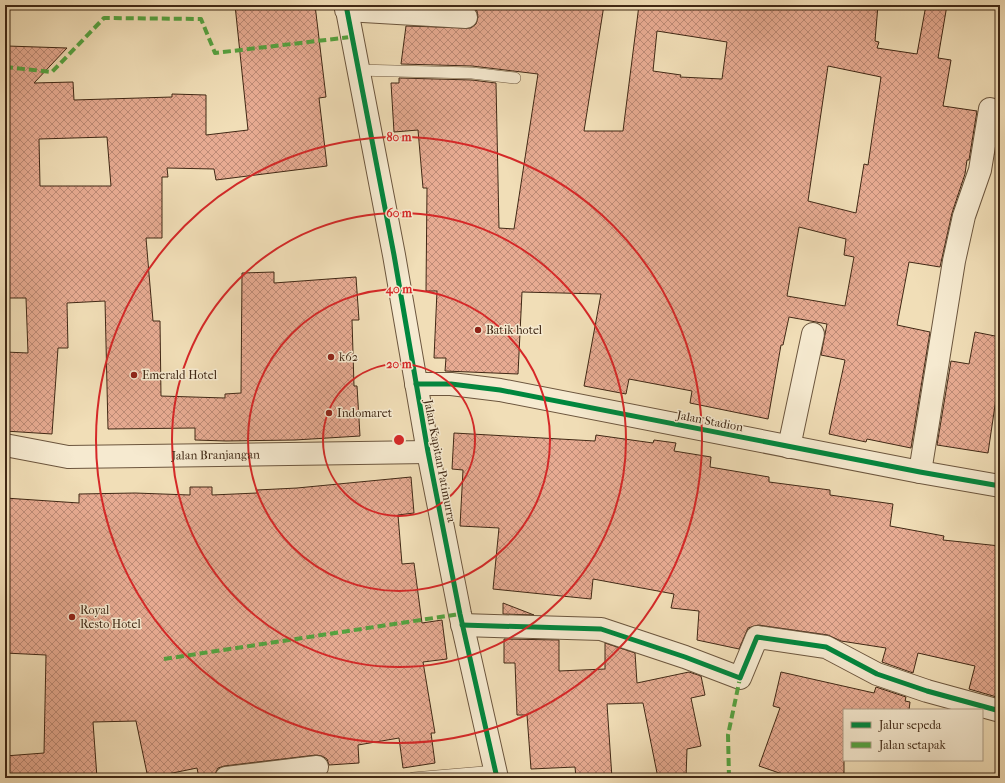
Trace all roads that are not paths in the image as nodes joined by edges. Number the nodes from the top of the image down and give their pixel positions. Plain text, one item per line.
1 (346, 7) edge
2 (466, 17) dead end
3 (357, 70) junction
4 (515, 78) dead end
5 (990, 109) dead end
6 (813, 334) dead end
7 (416, 384) junction
8 (5, 445) edge
9 (789, 447) junction
10 (428, 452) junction
11 (920, 472) junction
12 (1000, 486) edge
13 (462, 625) junction
14 (1000, 711) edge
15 (317, 767) dead end
16 (496, 774) edge
17 (226, 778) edge
18 (413, 778) edge

1 - 2 street
1 - 3 street, Jalan Kapitan Patimurra
3 - 4 lane
3 - 7 street, Jalan Kapitan Patimurra
5 - 11 street
6 - 9 street
7 - 9 street, Jalan Stadion
7 - 10 street, Jalan Kapitan Patimurra
8 - 10 street, Jalan Branjangan
9 - 11 street, Jalan Stadion
10 - 13 street, Jalan Kapitan Patimurra
11 - 12 street, Jalan Stadion
13 - 14 street
13 - 16 street, Jalan Kapitan Patimurra
15 - 17 street
16 - 18 lane

